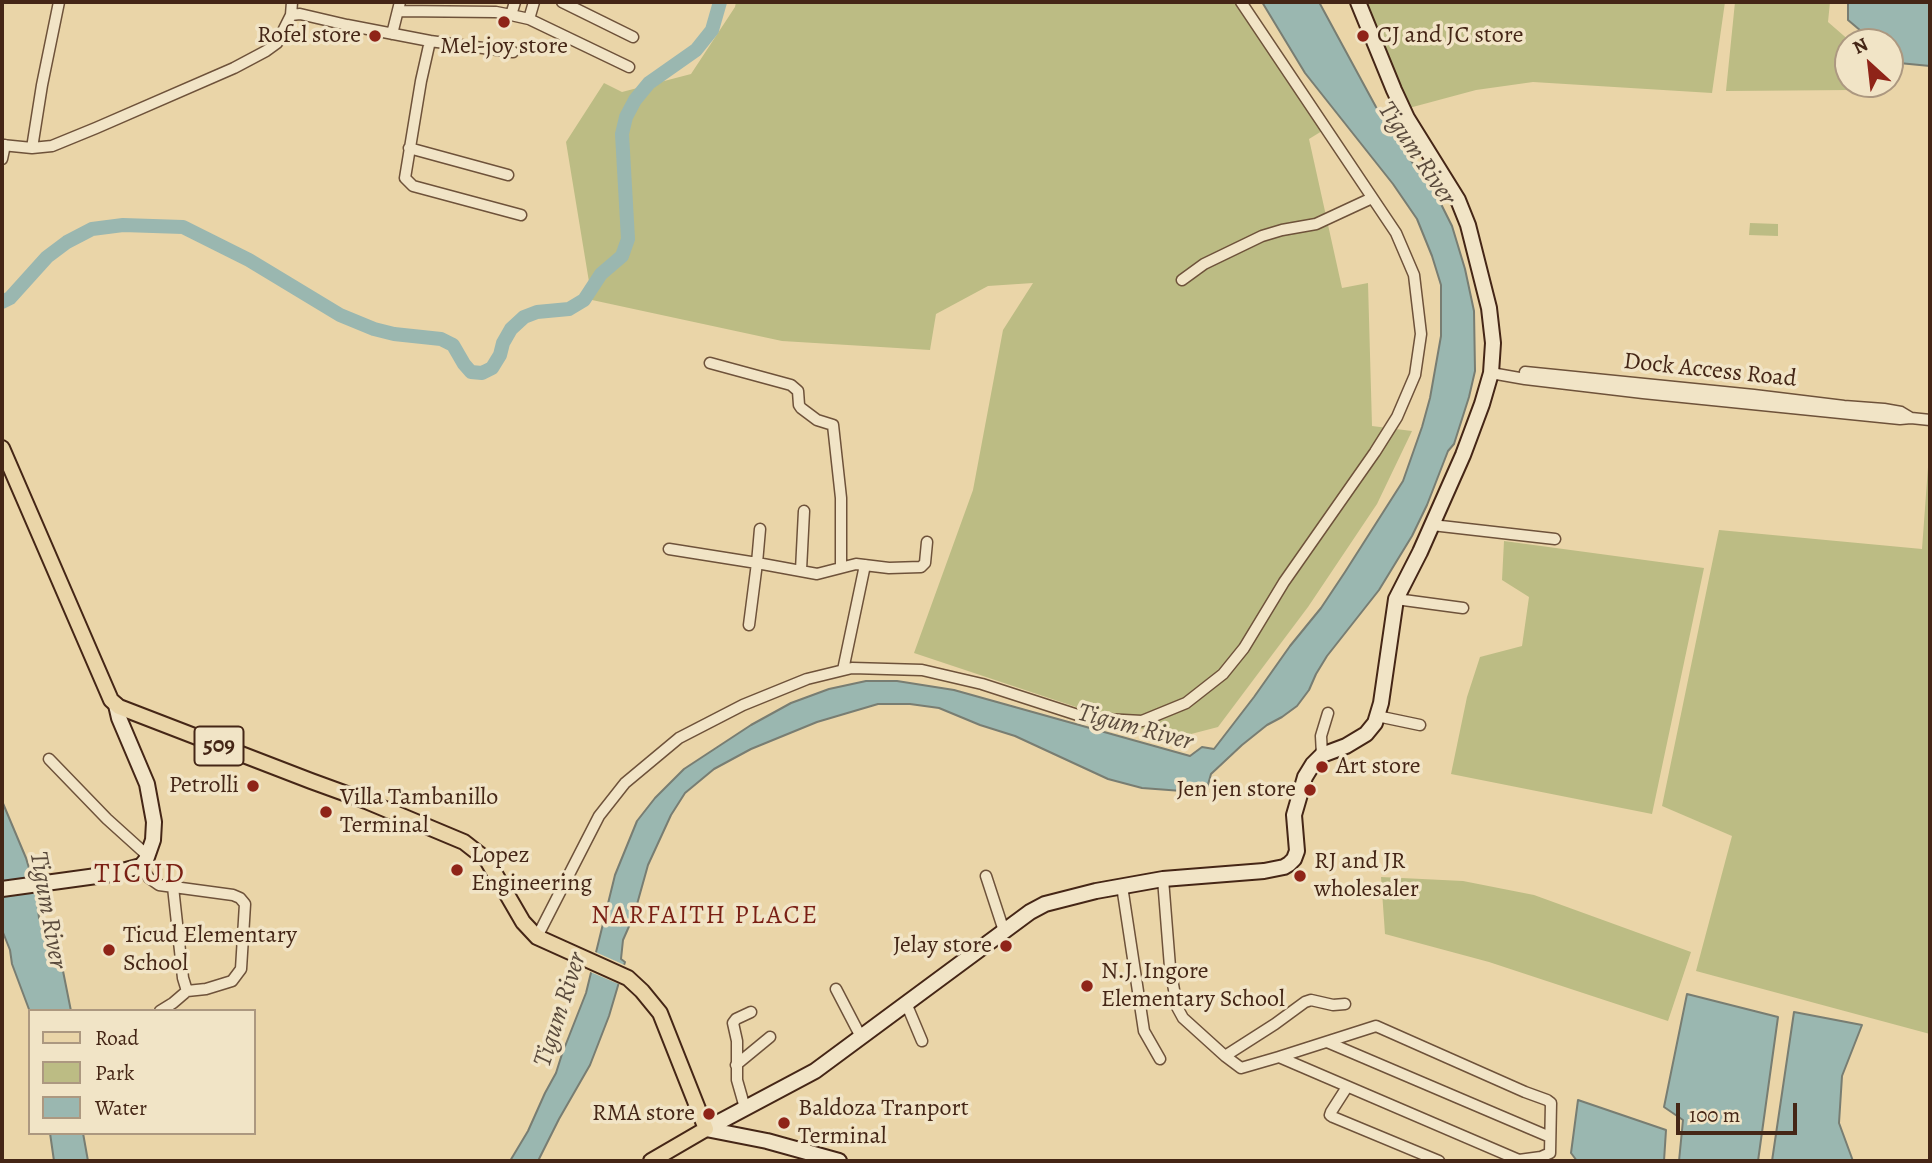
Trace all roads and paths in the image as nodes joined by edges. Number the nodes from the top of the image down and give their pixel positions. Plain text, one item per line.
1 (59, 2) edge
2 (292, 2) edge
3 (483, 2) edge
4 (515, 2) edge
5 (534, 2) edge
6 (562, 2) edge
7 (1241, 2) edge
8 (1358, 2) edge
9 (399, 6) edge
10 (425, 6) edge
11 (451, 6) edge
12 (480, 13) junction
13 (291, 15) junction
14 (511, 15) junction
15 (529, 19) junction
16 (392, 34) junction
17 (633, 37) dead end
18 (430, 41) junction
19 (513, 51) dead end
20 (629, 67) dead end
21 (3, 145) edge
22 (32, 148) junction
23 (409, 148) junction
24 (2, 159) edge
25 (508, 175) dead end
26 (1372, 198) junction
27 (521, 215) dead end
28 (1182, 280) dead end
29 (710, 363) dead end
30 (1498, 373) junction
31 (1930, 420) edge
32 (2, 448) edge
33 (804, 511) dead end
34 (1432, 525) junction
35 (760, 529) dead end
36 (1555, 539) dead end
37 (927, 542) dead end
38 (669, 549) dead end
39 (757, 563) junction
40 (865, 565) junction
41 (841, 568) junction
42 (801, 570) junction
43 (1396, 599) junction
44 (1462, 608) dead end
45 (749, 625) dead end
46 (843, 670) junction
47 (116, 705) junction
48 (1328, 713) dead end
49 (1377, 716) junction
50 (1420, 725) dead end
51 (1322, 755) junction
52 (49, 759) dead end
53 (144, 861) junction
54 (986, 876) dead end
55 (1163, 879) junction
56 (1122, 886) junction
57 (173, 887) junction
58 (2, 888) edge
59 (1004, 931) junction
60 (540, 939) junction
61 (836, 989) dead end
62 (187, 990) junction
63 (906, 1003) junction
64 (1345, 1004) dead end
65 (163, 1009) edge
66 (751, 1012) dead end
67 (770, 1037) dead end
68 (861, 1037) junction
69 (922, 1041) dead end
70 (1327, 1042) junction
71 (1225, 1056) junction
72 (1279, 1057) junction
73 (1160, 1059) dead end
74 (736, 1065) junction
75 (1347, 1087) junction
76 (739, 1111) junction
77 (706, 1129) junction
78 (734, 1136) junction
79 (1550, 1137) junction
80 (1525, 1160) edge
81 (651, 1161) edge
82 (839, 1161) edge
83 (1439, 1161) edge

1 - 22 street
2 - 13 street
3 - 12 street
4 - 14 street
5 - 15 street
6 - 17 street
7 - 26 street
8 - 30 street
9 - 10 street
9 - 16 street
10 - 11 street
11 - 12 street
12 - 14 street
13 - 16 street
13 - 22 street
14 - 15 street
15 - 20 street
16 - 18 street
18 - 19 street
18 - 23 street
21 - 22 street
21 - 24 street
23 - 25 street
23 - 27 street
26 - 28 street
26 - 46 street
29 - 41 street
30 - 31 street, Dock Access Road
30 - 34 street
32 - 47 main road
33 - 42 street
34 - 36 street
34 - 43 street
35 - 39 street
37 - 40 street
38 - 39 street
39 - 42 street
39 - 45 street
40 - 41 street
40 - 46 street
41 - 42 street
43 - 44 street
43 - 49 street
46 - 60 street
47 - 53 street
47 - 60 main road, 509
48 - 51 street
49 - 50 street
49 - 51 street
51 - 55 street
52 - 53 street
53 - 57 street
53 - 58 street
54 - 59 street
55 - 56 street
55 - 71 street
56 - 59 street
56 - 73 street
57 - 62 street
57 - 62 street
59 - 63 street
60 - 77 main road, 509
61 - 68 street
62 - 65 street
63 - 68 street
63 - 69 street
64 - 71 street
66 - 74 street
67 - 74 street
68 - 76 street
70 - 72 street
70 - 79 street
70 - 79 street
71 - 72 street
72 - 75 street
74 - 76 street
75 - 80 street
75 - 83 street
76 - 77 street
76 - 78 street
77 - 78 street
77 - 81 main road
78 - 82 street
79 - 80 street

